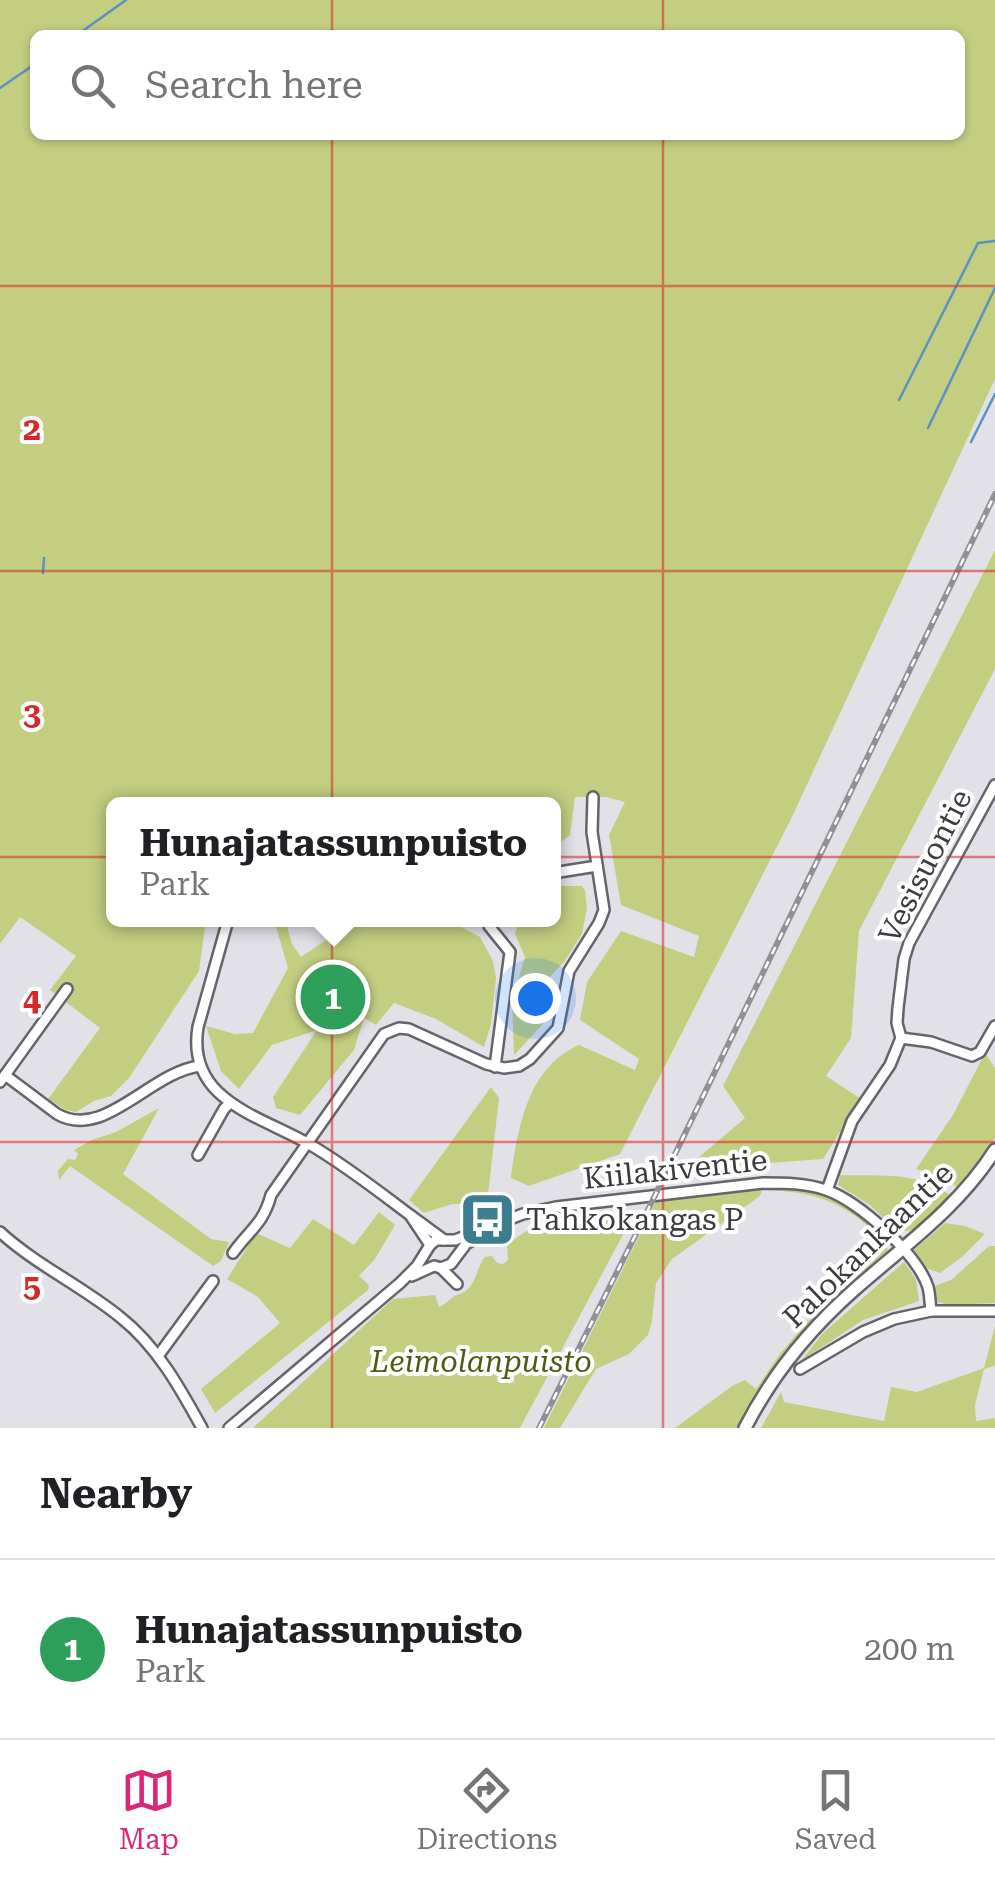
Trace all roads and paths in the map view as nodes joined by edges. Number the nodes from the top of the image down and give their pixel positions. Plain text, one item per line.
1 (995, 785) edge
2 (592, 797) dead end
3 (598, 866) junction
4 (561, 873) edge
5 (226, 927) edge
6 (490, 927) edge
7 (68, 989) dead end
8 (995, 1026) edge
9 (901, 1038) junction
10 (200, 1066) junction
11 (495, 1067) junction
12 (2, 1078) edge
13 (230, 1103) junction
14 (307, 1143) junction
15 (995, 1150) edge
16 (198, 1155) dead end
17 (827, 1190) junction
18 (410, 1215) junction
19 (495, 1226) junction
20 (0, 1232) edge
21 (446, 1240) junction
22 (902, 1248) junction
23 (429, 1249) junction
24 (233, 1253) dead end
25 (454, 1259) junction
26 (437, 1267) junction
27 (213, 1281) dead end
28 (400, 1282) junction
29 (930, 1311) junction
30 (995, 1311) edge
31 (158, 1356) junction
32 (800, 1369) dead end
33 (202, 1428) edge
34 (229, 1428) edge
35 (746, 1428) edge

1 - 9 street, Vesisuontie
2 - 3 street
3 - 4 street
3 - 11 street
5 - 10 street
6 - 11 street
7 - 12 street
8 - 9 street
9 - 17 street, Vesisuontie
10 - 12 street
10 - 13 street
11 - 14 street
13 - 14 street
13 - 16 street
14 - 18 street
14 - 24 street
15 - 22 main road, Palokankaantie
17 - 19 street, Kiilakiventie
17 - 22 street, Kiilakiventie
18 - 21 street
18 - 23 street
19 - 21 street, Kiilakiventie
19 - 25 street, Kiilakiventie
20 - 31 street
21 - 23 street
21 - 25 street
22 - 29 street, Kiilakiventie
22 - 35 main road, Palokankaantie
23 - 26 street
23 - 28 street
25 - 26 street
25 - 26 street
26 - 28 street
27 - 31 street
28 - 34 street
29 - 30 street
29 - 32 street
31 - 33 street

